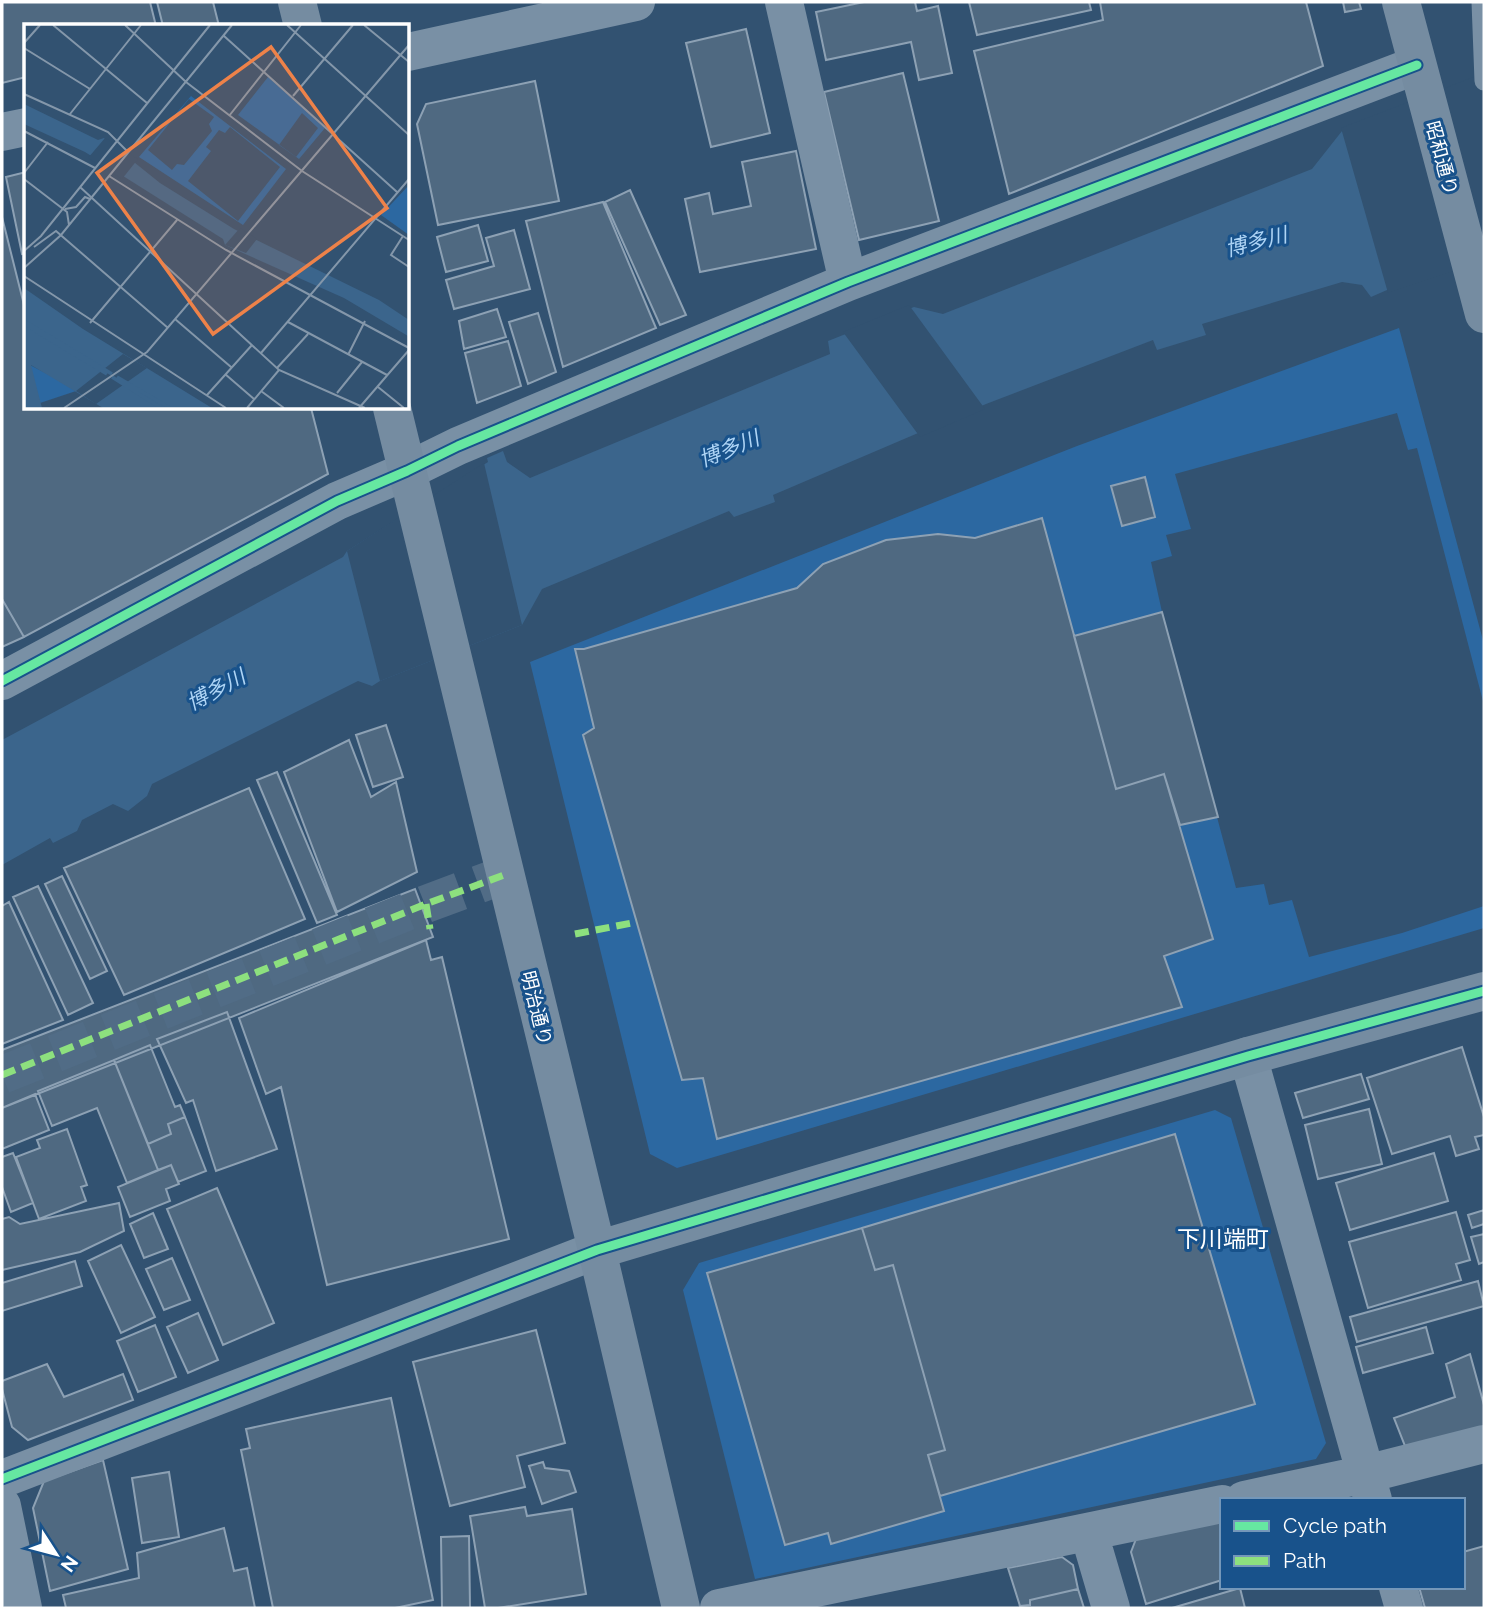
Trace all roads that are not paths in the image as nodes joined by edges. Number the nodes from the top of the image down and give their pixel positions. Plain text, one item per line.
1 (297, 2) edge
2 (636, 2) edge
3 (784, 2) edge
4 (1401, 2) edge
5 (1481, 2) edge
6 (302, 24) edge
7 (410, 52) edge
8 (1483, 72) edge
9 (1421, 79) junction
10 (1484, 81) edge
11 (24, 127) edge
12 (2, 132) edge
13 (848, 282) junction
14 (1480, 290) edge
15 (392, 410) edge
16 (407, 471) junction
17 (2, 681) edge
18 (1484, 991) edge
19 (1248, 1056) junction
20 (597, 1250) junction
21 (1484, 1444) edge
22 (2, 1479) edge
23 (1369, 1487) edge
24 (1263, 1498) edge
25 (1220, 1504) edge
26 (2, 1506) edge
27 (1089, 1533) junction
28 (1399, 1589) edge
29 (23, 1608) edge
30 (681, 1608) edge
31 (719, 1608) edge
32 (1111, 1608) edge
33 (1404, 1608) edge

1 - 6 street
2 - 7 street
3 - 13 street
4 - 9 street, 昭和通り
5 - 8 lane
8 - 10 lane
9 - 13 street
9 - 14 street, 昭和通り
11 - 12 street
13 - 16 street
15 - 16 street, 明治通り
16 - 17 street
16 - 20 street, 明治通り
18 - 19 street
19 - 20 street
19 - 23 street
20 - 22 street
20 - 30 street, 明治通り
21 - 23 street
23 - 24 street
25 - 27 street
26 - 29 street
27 - 31 street
27 - 32 street
28 - 33 street

